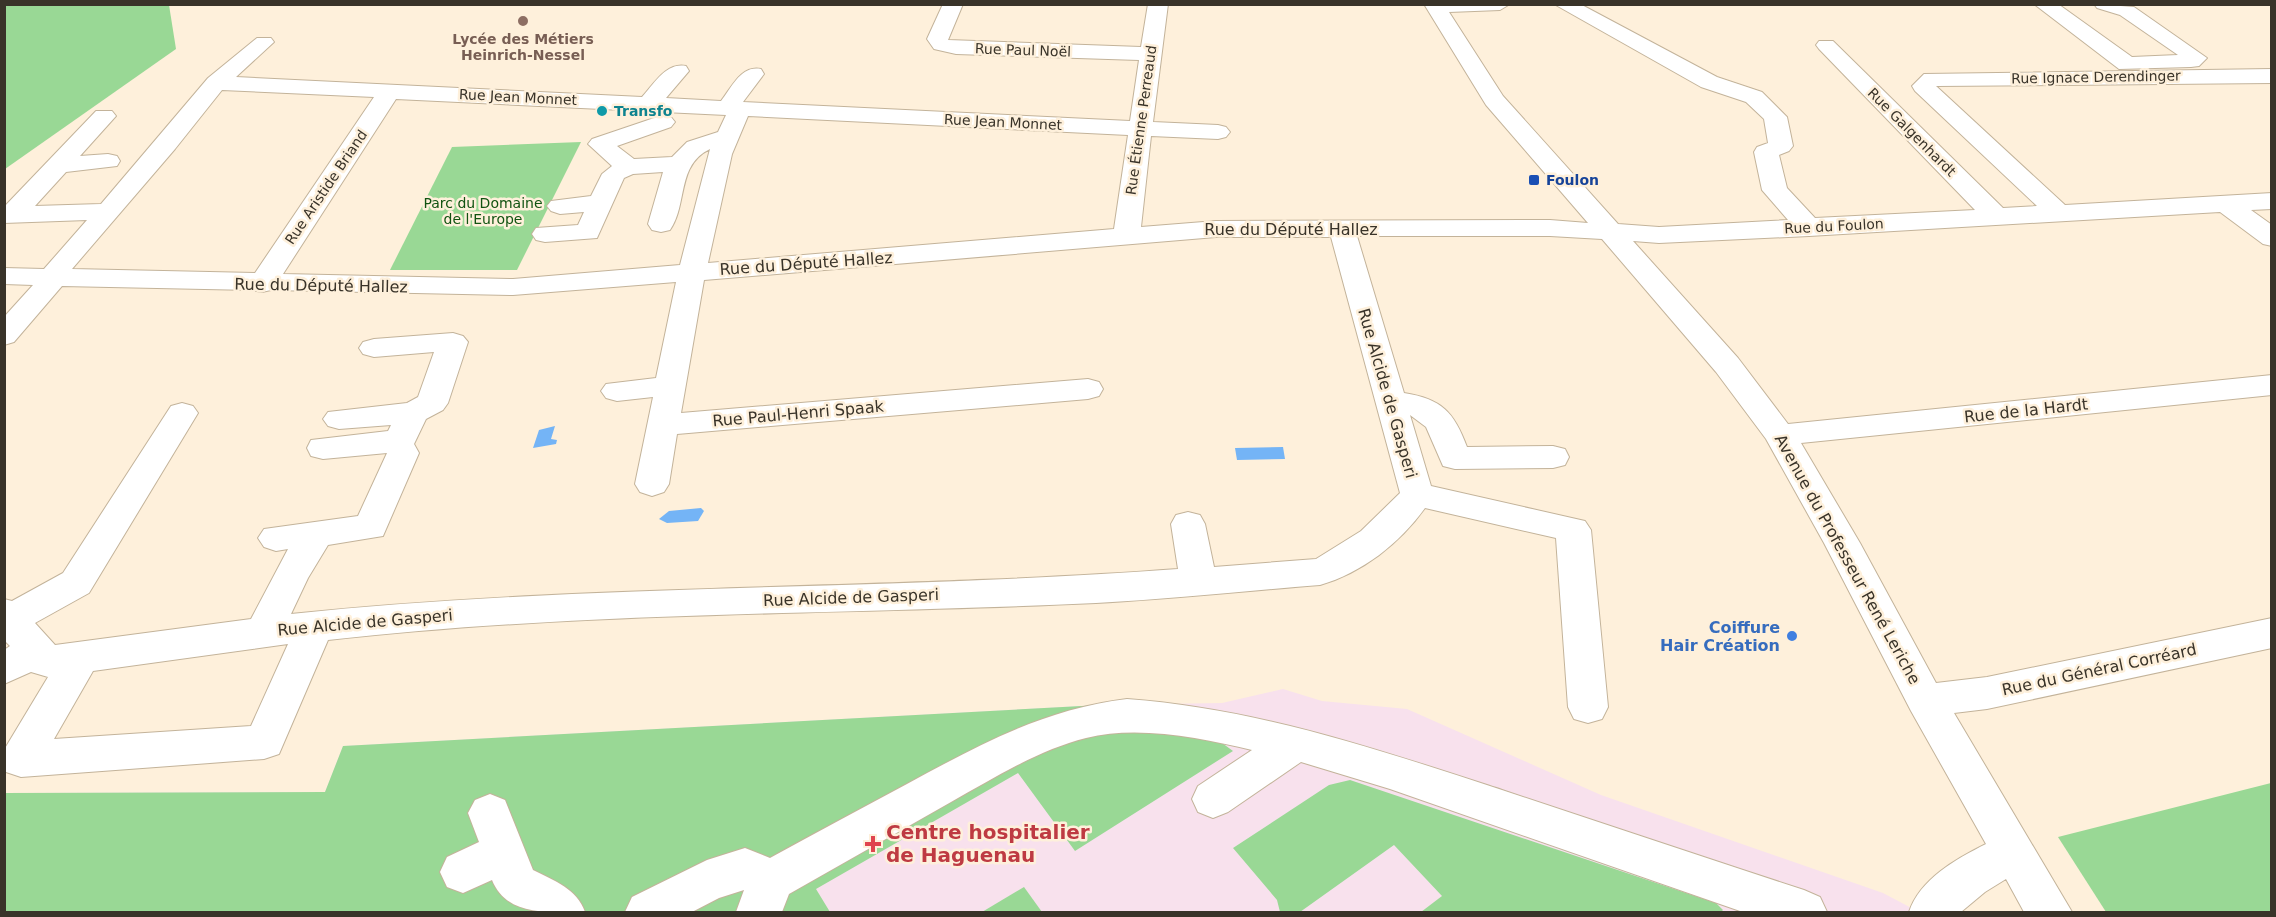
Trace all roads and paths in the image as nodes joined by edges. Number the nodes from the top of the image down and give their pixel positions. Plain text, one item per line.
1 (953, 4) edge
2 (1158, 4) edge
3 (1500, 4) edge
4 (1564, 4) edge
5 (2044, 4) edge
6 (2104, 4) edge
7 (1435, 6) edge
8 (264, 42) dead end
9 (1826, 45) dead end
10 (1150, 54) junction
11 (678, 71) dead end
12 (753, 74) dead end
13 (2271, 76) edge
14 (216, 83) junction
15 (390, 91) junction
16 (734, 108) junction
17 (656, 113) junction
18 (104, 116) dead end
19 (1141, 129) junction
20 (1218, 132) dead end
21 (726, 138) junction
22 (108, 161) dead end
23 (677, 164) junction
24 (59, 165) junction
25 (628, 167) junction
26 (2271, 201) edge
27 (601, 203) junction
28 (2225, 203) junction
29 (560, 206) dead end
30 (108, 211) junction
31 (9, 215) edge
32 (2061, 215) junction
33 (1998, 218) junction
34 (661, 224) dead end
35 (1809, 228) junction
36 (1342, 229) junction
37 (1607, 232) junction
38 (545, 234) dead end
39 (1127, 235) junction
40 (2271, 238) edge
41 (693, 271) junction
42 (4, 276) edge
43 (53, 277) junction
44 (262, 284) junction
45 (5, 334) edge
46 (374, 348) dead end
47 (2271, 385) edge
48 (670, 386) junction
49 (1088, 388) dead end
50 (617, 391) dead end
51 (1391, 402) junction
52 (182, 412) dead end
53 (339, 420) dead end
54 (663, 424) junction
55 (407, 427) junction
56 (1780, 435) junction
57 (323, 448) dead end
58 (1552, 457) dead end
59 (652, 484) dead end
60 (1417, 494) junction
61 (1188, 524) dead end
62 (317, 534) junction
63 (276, 538) dead end
64 (1199, 582) junction
65 (7, 617) edge
66 (315, 626) junction
67 (264, 632) junction
68 (2271, 633) edge
69 (80, 658) junction
70 (20, 659) edge
71 (1925, 700) junction
72 (1588, 707) dead end
73 (1295, 744) junction
74 (1213, 799) dead end
75 (2014, 853) junction
76 (464, 872) dead end
77 (765, 896) edge
78 (1776, 909) edge
79 (562, 912) edge
80 (648, 912) edge
81 (1932, 912) edge
82 (2049, 912) edge

1 - 10 street, Rue Paul Noël
2 - 10 street, Rue Étienne Perreaud
3 - 7 street
4 - 35 street
5 - 6 street
7 - 37 street, Avenue du Professeur René Leriche
8 - 14 street
9 - 33 street, Rue Galgenhardt
10 - 19 street, Rue Étienne Perreaud
11 - 17 street
12 - 16 street
13 - 32 street, Rue Ignace Derendinger
14 - 15 street, Rue Jean Monnet
14 - 30 street
15 - 17 street, Rue Jean Monnet
15 - 44 street, Rue Aristide Briand
16 - 17 street, Rue Jean Monnet
16 - 19 street, Rue Jean Monnet
16 - 21 street
17 - 25 street
18 - 24 street
19 - 20 street, Rue Jean Monnet
19 - 39 street, Rue Étienne Perreaud
21 - 23 street
21 - 41 street
22 - 24 street
23 - 25 street
23 - 34 street
24 - 31 street
25 - 27 street
26 - 28 street, Rue du Foulon
27 - 29 street
27 - 38 street
28 - 32 street, Rue du Foulon
28 - 40 street
30 - 31 street
30 - 43 street
32 - 33 street, Rue du Foulon
33 - 35 street, Rue du Foulon
35 - 37 street, Rue du Foulon
36 - 37 street, Rue du Député Hallez
36 - 39 street, Rue du Député Hallez
36 - 51 street, Rue Alcide de Gasperi
37 - 56 street, Avenue du Professeur René Leriche
39 - 41 street, Rue du Député Hallez
41 - 44 street, Rue du Député Hallez
41 - 48 street
42 - 43 street, Rue du Député Hallez
43 - 44 street, Rue du Député Hallez
43 - 45 street
46 - 55 street
47 - 56 street, Rue de la Hardt
48 - 50 street
48 - 54 street
49 - 54 street, Rue Paul-Henri Spaak
51 - 58 street
51 - 60 street, Rue Alcide de Gasperi
52 - 65 street
53 - 55 street
54 - 59 street
55 - 57 street
55 - 62 street
56 - 71 street, Avenue du Professeur René Leriche
60 - 64 street, Rue Alcide de Gasperi
60 - 72 street
61 - 64 street
62 - 63 street
62 - 67 street
64 - 66 street, Rue Alcide de Gasperi
65 - 70 street, Rue Alcide de Gasperi
66 - 67 street, Rue Alcide de Gasperi
66 - 69 street
67 - 69 street, Rue Alcide de Gasperi
68 - 71 street, Rue du Général Corréard
69 - 70 street, Rue Alcide de Gasperi
71 - 75 street, Avenue du Professeur René Leriche
73 - 74 street
73 - 77 street
73 - 78 street
75 - 81 street
75 - 82 street, Avenue du Professeur René Leriche
76 - 79 street
77 - 80 street

